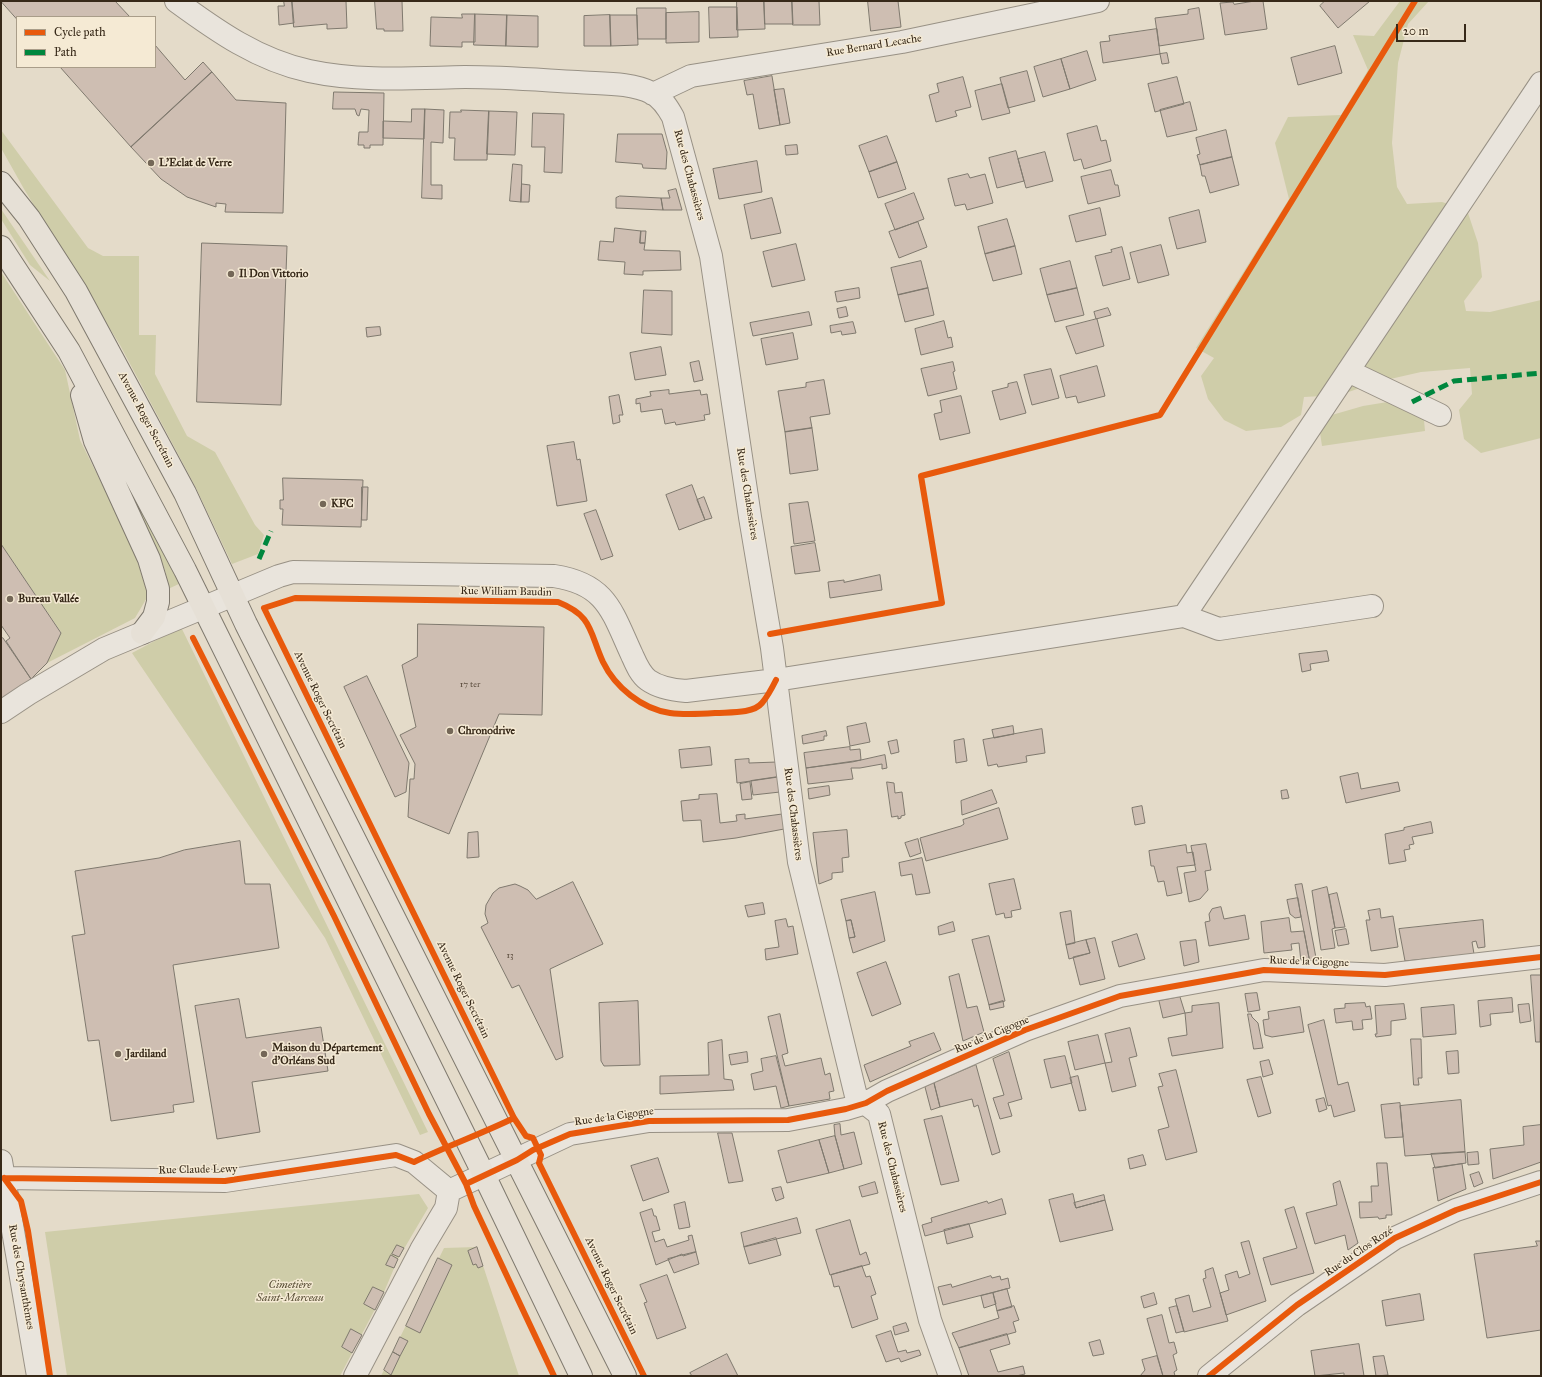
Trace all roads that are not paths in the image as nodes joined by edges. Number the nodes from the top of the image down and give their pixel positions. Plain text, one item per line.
1 (176, 1) edge
2 (1098, 1) edge
3 (1541, 83) edge
4 (653, 94) junction
5 (1, 167) edge
6 (1, 183) edge
7 (29, 218) junction
8 (1, 247) edge
9 (69, 351) junction
10 (1348, 371) junction
11 (1440, 415) dead end
12 (234, 595) junction
13 (1372, 606) dead end
14 (203, 607) junction
15 (1184, 616) junction
16 (142, 633) junction
17 (776, 680) junction
18 (1, 712) edge
19 (1541, 957) edge
20 (866, 1103) junction
21 (517, 1160) junction
22 (2, 1170) edge
23 (484, 1175) junction
24 (1541, 1182) edge
25 (449, 1191) junction
26 (38, 1376) edge
27 (355, 1376) edge
28 (581, 1376) edge
29 (625, 1376) edge
30 (950, 1376) edge
31 (1209, 1376) edge

1 - 4 street, Rue des Chabassières
2 - 4 street, Rue Bernard Lecache
3 - 10 street
4 - 17 street, Rue des Chabassières
5 - 7 main road
6 - 7 main road, Avenue Roger Secrétain
7 - 12 main road, Avenue Roger Secrétain
8 - 9 main road
9 - 14 main road
9 - 16 main road
10 - 11 street
10 - 15 street
12 - 14 street, Rue William Baudin
12 - 17 street, Rue William Baudin
12 - 21 main road, Avenue Roger Secrétain
13 - 15 street
14 - 16 street, Rue William Baudin
14 - 23 main road
15 - 17 street, Rue William Baudin
16 - 18 street, Rue William Baudin
17 - 20 street, Rue des Chabassières
19 - 20 street, Rue de la Cigogne
20 - 21 street, Rue de la Cigogne
20 - 30 street, Rue des Chabassières
21 - 23 street, Rue de la Cigogne
21 - 29 main road, Avenue Roger Secrétain
22 - 25 street, Rue Claude Lewy
22 - 26 street, Rue des Chrysanthèmes
23 - 25 street, Rue de la Cigogne
23 - 28 main road
24 - 31 street, Rue du Clos Rozé
25 - 27 street

